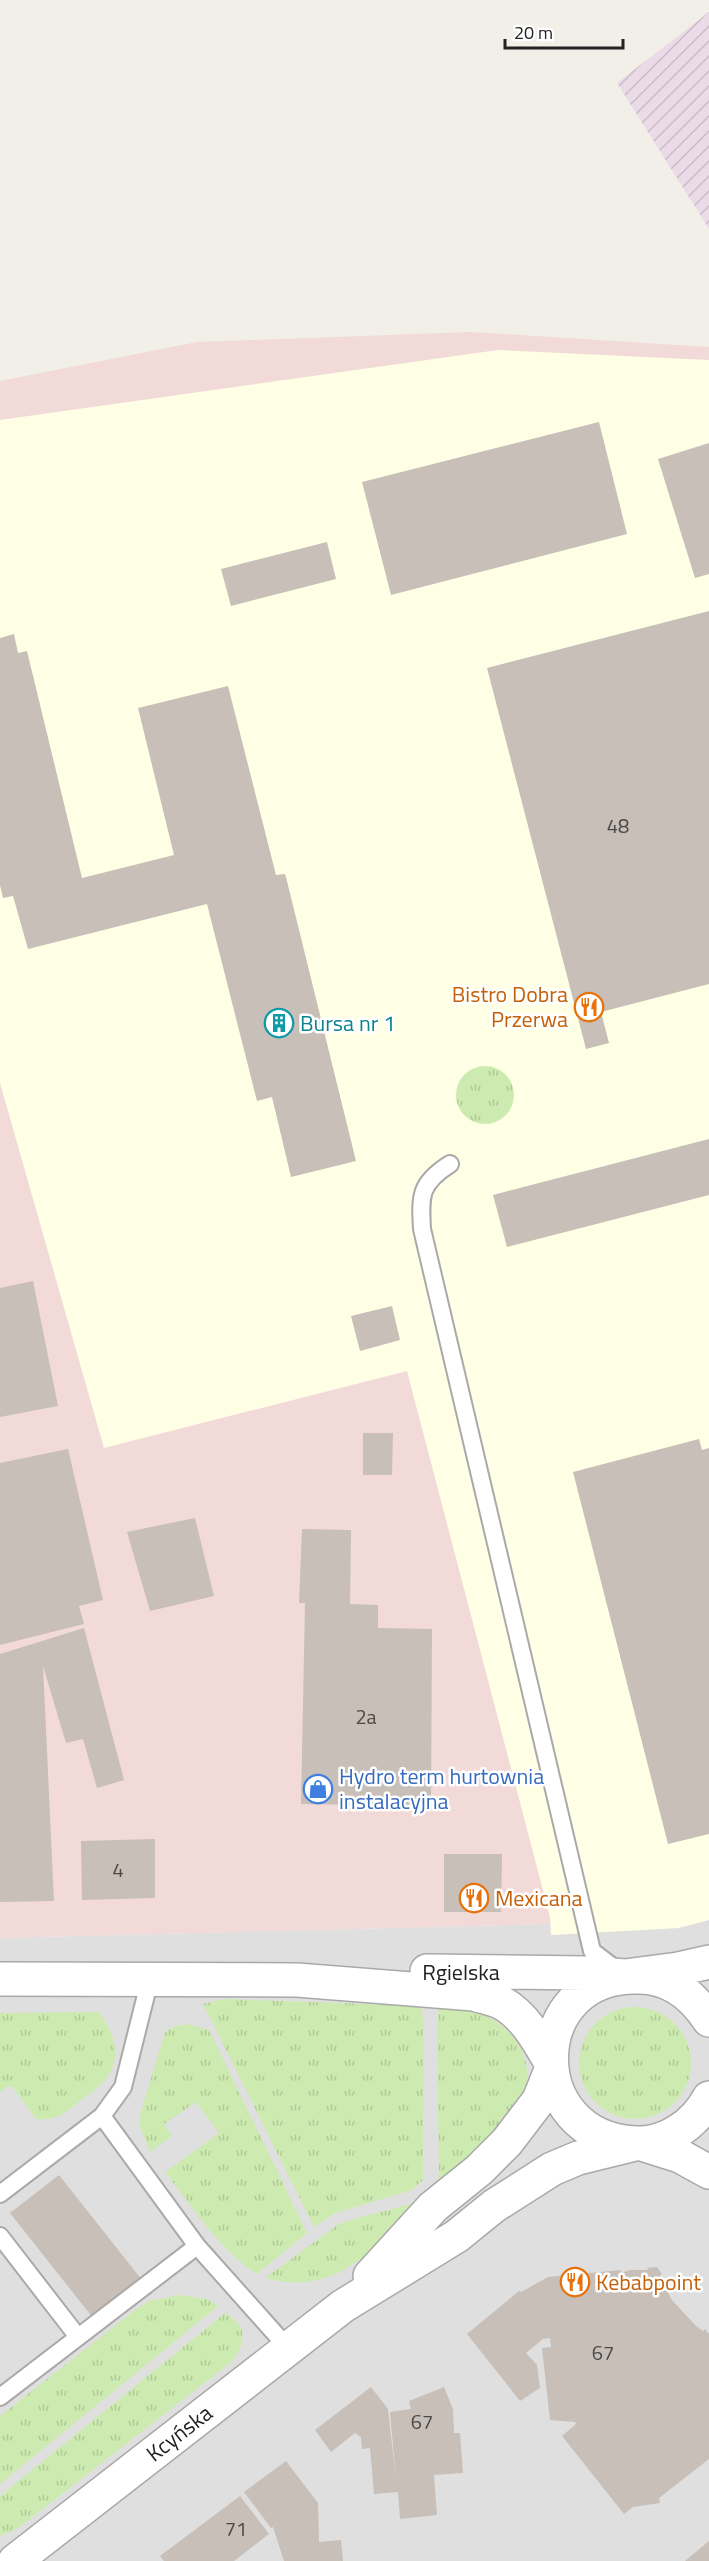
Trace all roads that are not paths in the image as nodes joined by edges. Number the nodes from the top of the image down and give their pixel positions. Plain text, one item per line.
1 (450, 1164) dead end
2 (709, 1962) edge
3 (625, 1976) junction
4 (0, 1979) edge
5 (150, 1979) junction
6 (297, 1980) junction
7 (709, 2020) edge
8 (550, 2065) junction
9 (709, 2098) edge
10 (102, 2116) junction
11 (639, 2143) junction
12 (709, 2172) edge
13 (0, 2193) edge
14 (0, 2236) edge
15 (197, 2246) junction
16 (343, 2306) junction
17 (78, 2337) junction
18 (288, 2348) junction
19 (0, 2397) edge
20 (15, 2561) edge

1 - 3 lane
2 - 3 street
3 - 6 street, Rgielska
3 - 7 street
3 - 8 street, Kcyńska
4 - 5 street, Rgielska
5 - 6 street, Rgielska
5 - 10 lane
6 - 8 street, Rgielska
8 - 11 street, Rgielska
8 - 16 street, Kcyńska
9 - 11 street, Kcyńska
10 - 13 lane
10 - 15 lane
11 - 12 street
11 - 16 street, Kcyńska
14 - 17 lane
15 - 17 lane
15 - 18 lane
16 - 18 street, Kcyńska
17 - 19 lane
18 - 20 street, Kcyńska

